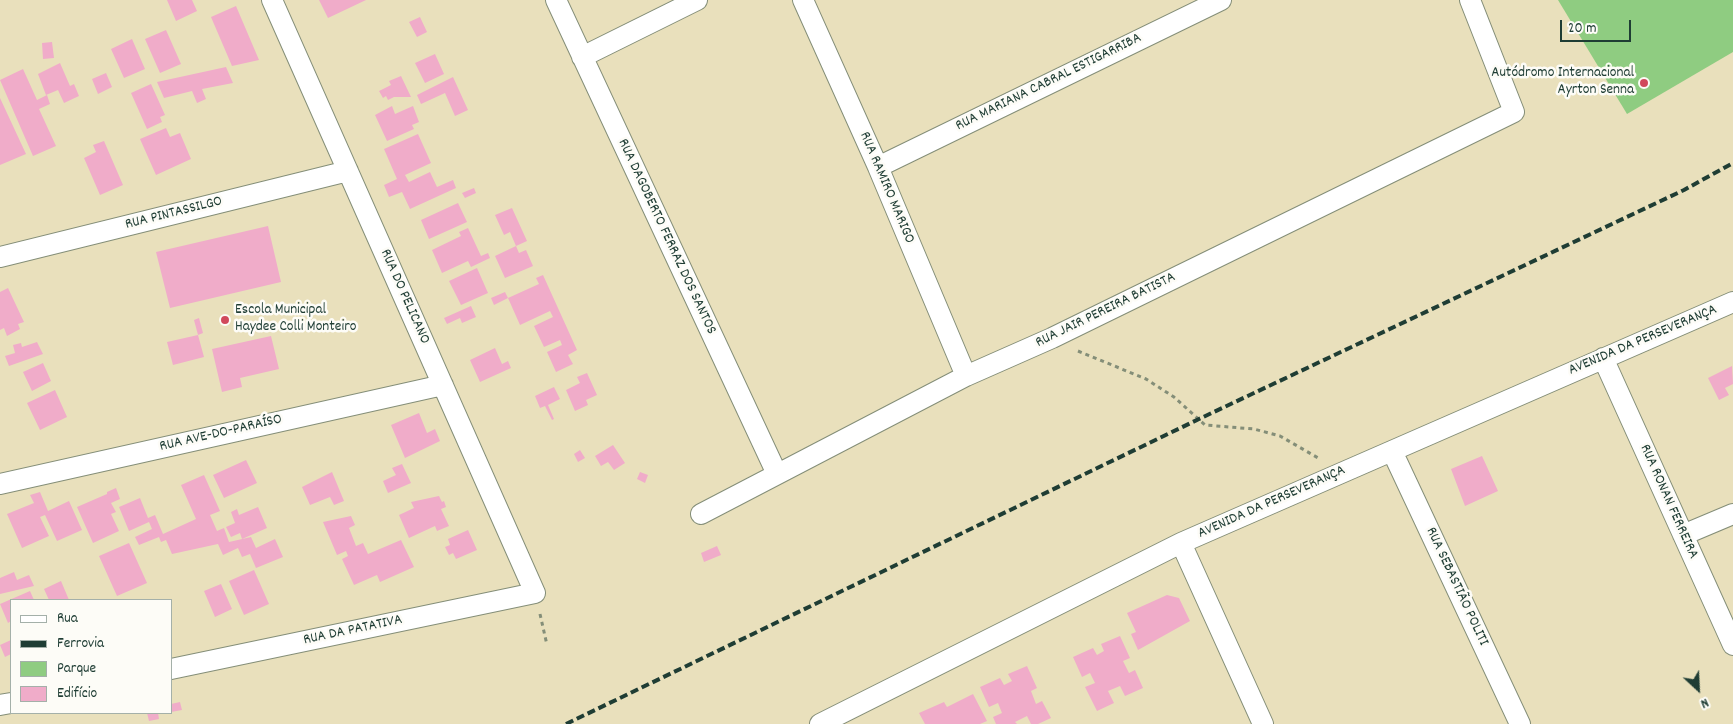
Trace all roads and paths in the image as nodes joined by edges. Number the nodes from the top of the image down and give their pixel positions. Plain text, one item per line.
1 (272, 0) edge
2 (556, 0) edge
3 (697, 0) edge
4 (803, 0) edge
5 (1221, 0) edge
6 (1470, 0) edge
7 (582, 57) junction
8 (878, 167) junction
9 (348, 171) junction
10 (0, 257) edge
11 (1733, 302) edge
12 (1052, 338) junction
13 (1604, 358) junction
14 (966, 376) junction
15 (443, 385) junction
16 (1392, 451) junction
17 (777, 474) junction
18 (1338, 474) junction
19 (0, 484) edge
20 (701, 514) dead end
21 (1733, 514) edge
22 (1683, 535) junction
23 (1181, 543) junction
24 (535, 593) junction
25 (548, 645) dead end
26 (1733, 646) edge
27 (172, 669) edge
28 (854, 717) edge
29 (820, 724) edge
30 (1263, 724) edge
31 (1520, 724) edge

1 - 9 street, RUA DO PELICANO
2 - 7 street, RUA DAGOBERTO FERRAZ DOS SANTOS
3 - 7 street
4 - 8 street, RUA RAMIRO MARIGO
5 - 8 street, RUA MARIANA CABRAL ESTIGARRIBA
6 - 12 street, RUA JAIR PEREIRA BATISTA
7 - 17 street, RUA DAGOBERTO FERRAZ DOS SANTOS
8 - 14 street, RUA RAMIRO MARIGO
9 - 10 street, RUA PINTASSILGO
9 - 15 street, RUA DO PELICANO
11 - 13 street, AVENIDA DA PERSEVERANÇA
12 - 14 street, RUA JAIR PEREIRA BATISTA
12 - 18 path
13 - 16 street, AVENIDA DA PERSEVERANÇA
13 - 22 street, RUA RONAN FERREIRA
14 - 17 street, RUA JAIR PEREIRA BATISTA
15 - 19 street, RUA AVE-DO-PARAÍSO
15 - 24 street, RUA DO PELICANO
16 - 18 street, AVENIDA DA PERSEVERANÇA
16 - 31 street, RUA SEBASTIÃO POLITI
17 - 20 street, RUA JAIR PEREIRA BATISTA
18 - 23 street, AVENIDA DA PERSEVERANÇA
21 - 22 street
22 - 26 street, RUA RONAN FERREIRA
23 - 28 street, AVENIDA DA PERSEVERANÇA
23 - 30 street
24 - 25 path
24 - 27 street, RUA DA PATATIVA
28 - 29 street, AVENIDA DA PERSEVERANÇA

